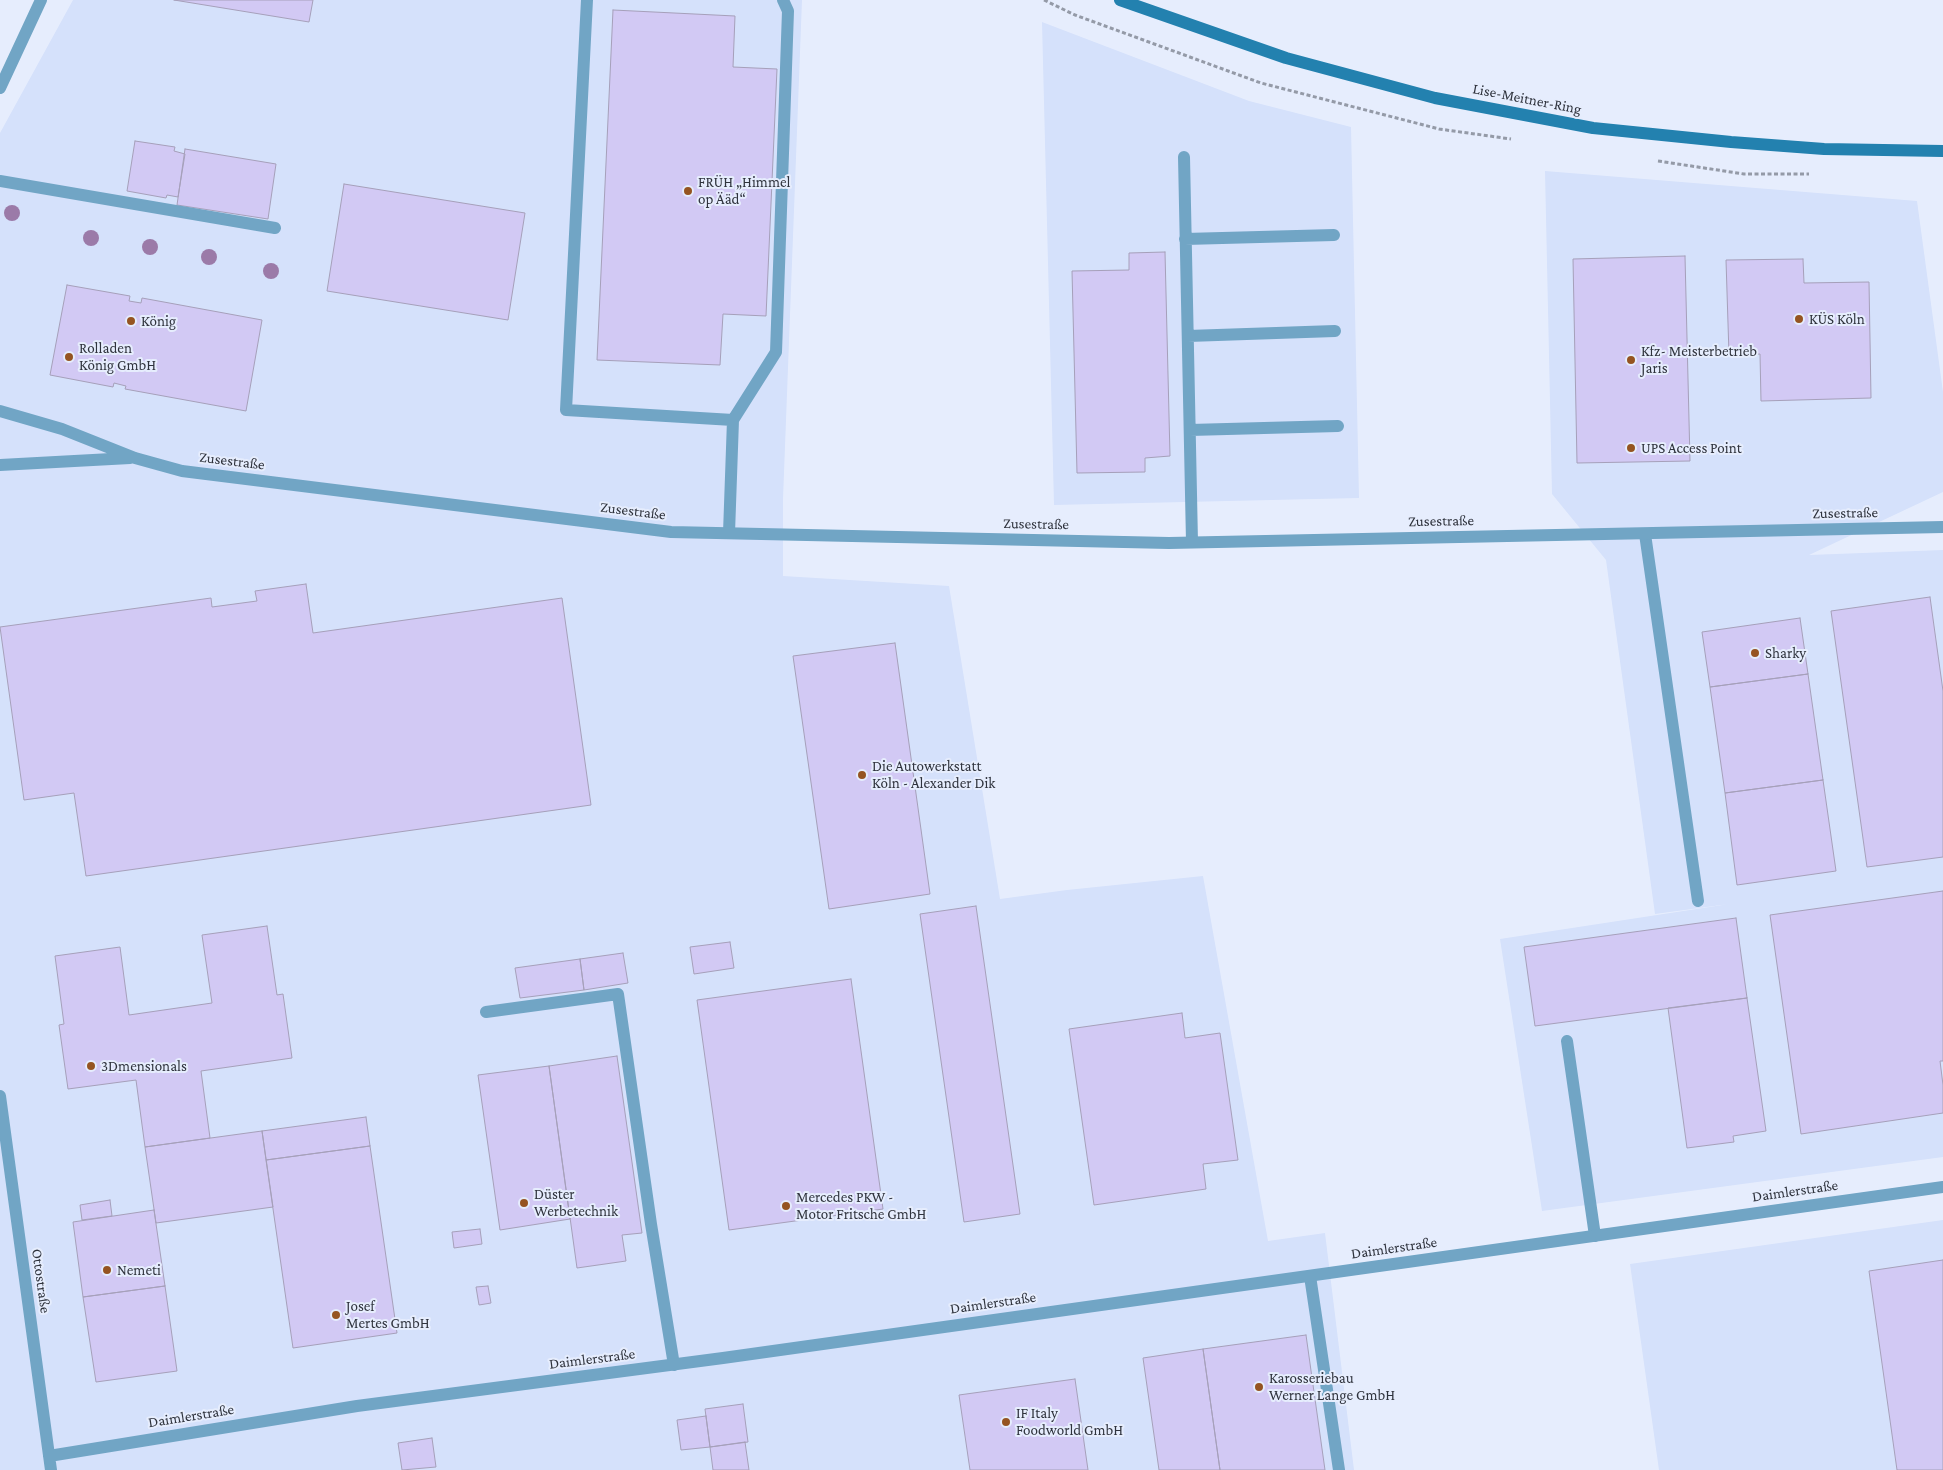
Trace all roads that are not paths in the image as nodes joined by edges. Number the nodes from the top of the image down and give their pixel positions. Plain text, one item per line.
1 (41, 0) edge
2 (587, 0) edge
3 (783, 0) edge
4 (1120, 0) edge
5 (0, 88) edge
6 (1943, 151) edge
7 (1184, 157) dead end
8 (0, 181) edge
9 (275, 228) dead end
10 (1334, 235) dead end
11 (1185, 239) junction
12 (1335, 331) dead end
13 (1188, 336) junction
14 (0, 411) edge
15 (733, 420) junction
16 (1338, 426) dead end
17 (1190, 430) junction
18 (135, 458) junction
19 (0, 465) edge
20 (1943, 527) edge
21 (729, 533) junction
22 (1645, 534) junction
23 (1192, 542) junction
24 (1698, 901) dead end
25 (486, 1012) dead end
26 (1567, 1041) dead end
27 (0, 1096) edge
28 (1943, 1187) edge
29 (1595, 1236) junction
30 (1310, 1276) junction
31 (674, 1365) junction
32 (49, 1456) junction
33 (51, 1470) edge
34 (1339, 1470) edge

1 - 5 street
2 - 15 street
3 - 15 street
4 - 6 main road, Lise-Meitner-Ring
7 - 11 street
8 - 9 street
10 - 11 street
11 - 13 street
12 - 13 street
13 - 17 street
14 - 18 street, Zusestraße
15 - 21 street
16 - 17 street
17 - 23 street
18 - 19 street, Zusestraße
18 - 21 street, Zusestraße
20 - 22 street, Zusestraße
21 - 23 street, Zusestraße
22 - 23 street, Zusestraße
22 - 24 street
25 - 31 street
26 - 29 street
27 - 32 street, Ottostraße
28 - 29 street, Daimlerstraße
29 - 30 street, Daimlerstraße
30 - 31 street, Daimlerstraße
30 - 34 street
31 - 32 street, Daimlerstraße
32 - 33 street, Ottostraße

